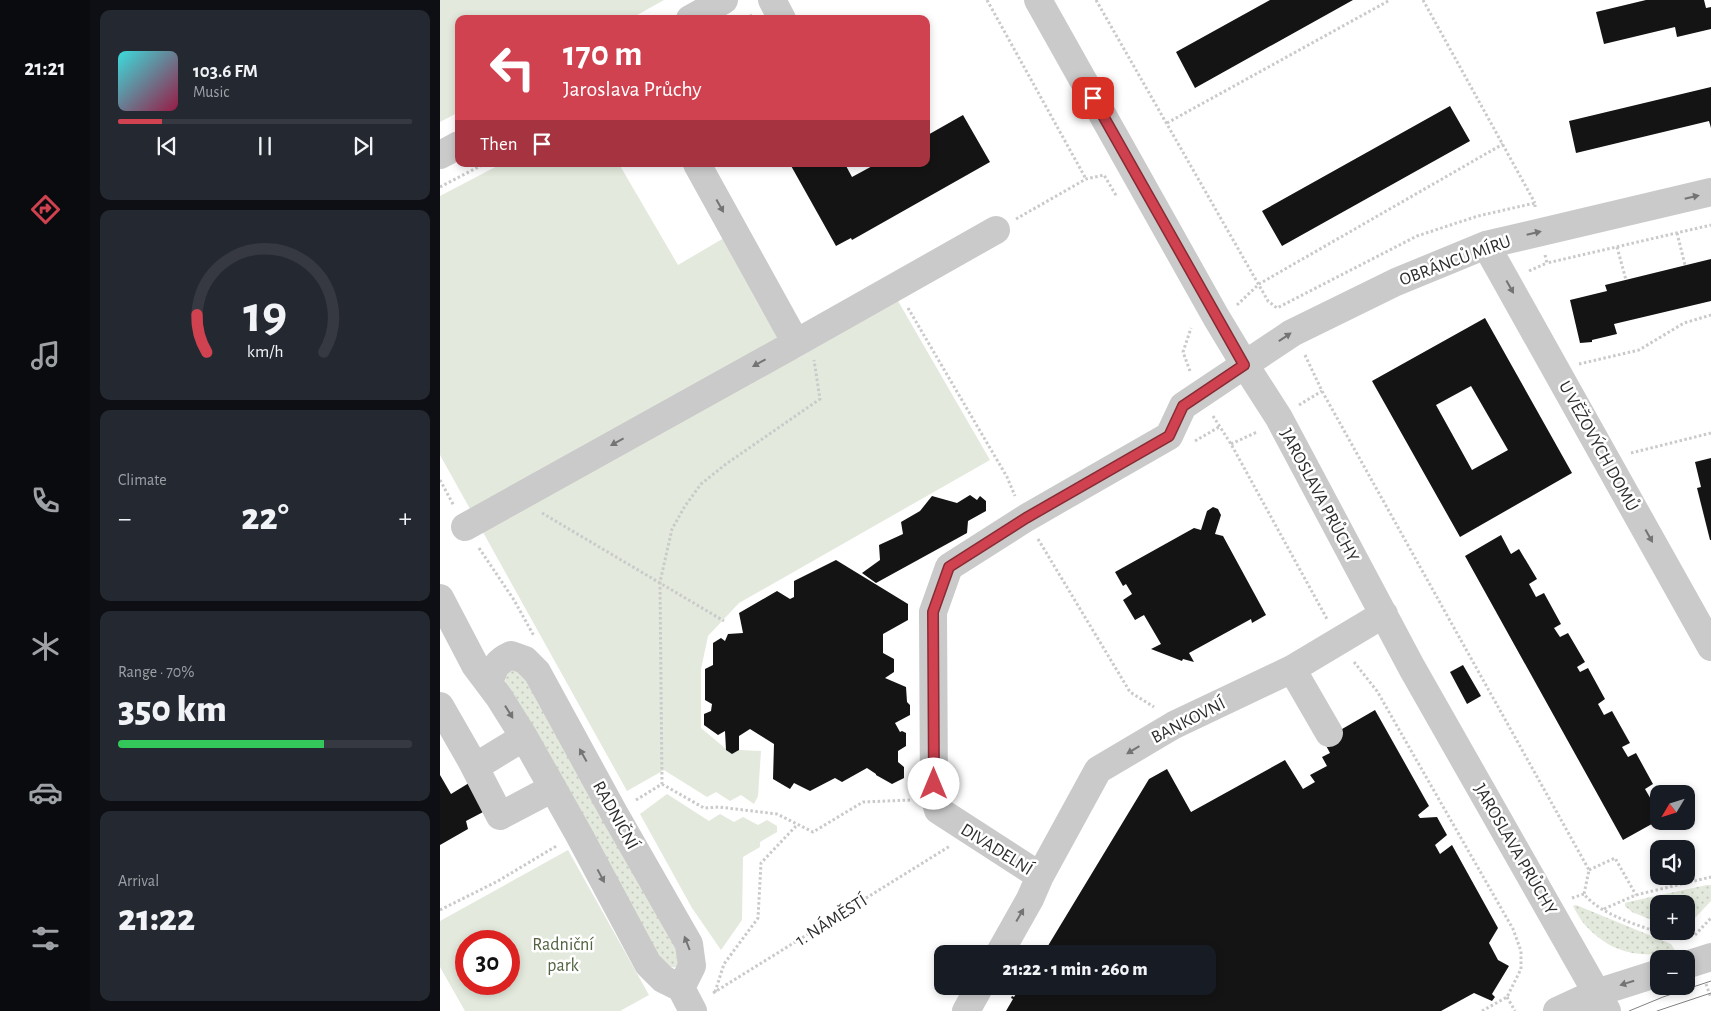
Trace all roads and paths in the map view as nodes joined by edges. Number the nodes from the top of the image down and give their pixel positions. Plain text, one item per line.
1 (724, 0) edge
2 (772, 0) edge
3 (987, 0) edge
4 (1038, 0) edge
5 (1096, 0) edge
6 (1390, 0) edge
7 (1423, 0) edge
8 (697, 15) edge
9 (780, 15) edge
10 (1167, 123) junction
11 (1503, 144) junction
12 (455, 147) edge
13 (440, 155) edge
14 (478, 167) edge
15 (699, 167) edge
16 (440, 187) edge
17 (1711, 192) edge
18 (1535, 203) dead end
19 (996, 230) joint
20 (1677, 233) dead end
21 (1486, 245) junction
22 (1616, 247) dead end
23 (1685, 265) dead end
24 (1626, 280) dead end
25 (1259, 284) junction
26 (895, 286) junction
27 (1236, 305) dead end
28 (1277, 308) dead end
29 (1711, 315) edge
30 (1192, 330) dead end
31 (803, 339) junction
32 (1301, 348) dead end
33 (1244, 365) junction
34 (1575, 366) dead end
35 (1193, 377) dead end
36 (1322, 391) junction
37 (1296, 407) dead end
38 (1210, 411) dead end
39 (1257, 432) dead end
40 (1711, 433) edge
41 (1231, 444) junction
42 (1628, 454) dead end
43 (516, 498) junction
44 (1016, 498) dead end
45 (465, 527) joint
46 (1035, 534) dead end
47 (660, 582) junction
48 (440, 598) edge
49 (1384, 614) junction
50 (724, 621) dead end
51 (1330, 625) dead end
52 (455, 627) junction
53 (1711, 647) edge
54 (511, 655) junction
55 (1349, 656) dead end
56 (1292, 669) junction
57 (537, 672) junction
58 (489, 683) junction
59 (440, 706) edge
60 (1168, 718) junction
61 (1329, 733) dead end
62 (524, 737) junction
63 (474, 767) junction
64 (662, 784) junction
65 (553, 788) junction
66 (911, 800) dead end
67 (632, 802) dead end
68 (797, 825) junction
69 (971, 832) junction
70 (561, 844) dead end
71 (1589, 870) junction
72 (1040, 876) junction
73 (1711, 877) edge
74 (1584, 894) junction
75 (1636, 895) junction
76 (1569, 900) dead end
77 (1604, 909) junction
78 (440, 910) edge
79 (1711, 918) edge
80 (1003, 945) edge
81 (1711, 957) edge
82 (1695, 962) edge
83 (1650, 978) edge
84 (715, 992) junction
85 (975, 995) edge
86 (1507, 997) junction
87 (688, 1002) edge
88 (1602, 1002) edge
89 (966, 1011) edge
90 (1482, 1011) edge
91 (1514, 1011) edge
92 (1557, 1011) edge

1 - 8 street
2 - 9 street
3 - 19 path
4 - 33 street, JAROSLAVA PRŮCHY
5 - 10 path
6 - 10 path
7 - 11 path
10 - 25 path
11 - 18 path
11 - 25 path
12 - 13 street
14 - 16 path
15 -> 31 street
21 -> 17 street, OBRÁNCŮ MÍRU
19 - 26 street
20 - 23 path
33 -> 21 street, OBRÁNCŮ MÍRU
21 -> 53 street, U VĚŽOVÝCH DOMŮ
22 - 24 path
25 - 27 path
25 - 28 path
26 - 31 street
26 - 44 path
29 - 34 path
30 - 35 path
31 -> 43 street
31 - 47 path
32 - 36 path
33 - 49 street, JAROSLAVA PRŮCHY
33 - 69 street, DIVADELNÍ
36 - 37 path
36 - 71 path
38 - 41 path
39 - 41 path
40 - 42 path
41 - 51 path
43 - 45 street
43 - 47 path
45 - 57 path
46 - 60 path
47 - 50 path
47 - 64 path
48 - 52 street
49 - 56 street, BANKOVNÍ
49 - 88 street, JAROSLAVA PRŮCHY
52 - 54 street, RADNIČNÍ
52 - 58 street
54 - 57 street, RADNIČNÍ
54 - 58 street
55 - 86 path
56 - 60 street, BANKOVNÍ
56 - 61 street
87 -> 57 street, RADNIČNÍ
58 -> 62 street
59 - 63 street
60 -> 72 street, BANKOVNÍ
62 - 63 street
62 - 65 street
63 - 65 street
64 - 67 path
64 - 68 path
65 -> 87 street
66 - 68 path
68 - 84 path
69 - 72 street, DIVADELNÍ
69 - 84 path, 1. NÁMĚSTÍ
70 - 78 path
71 - 74 path
71 - 75 path
80 -> 72 street
73 - 75 path
74 - 76 path
74 - 77 path
75 - 77 path
77 - 79 path
81 - 82 street
83 -> 88 street
84 - 87 path, 1. NÁMĚSTÍ
85 - 89 street
86 - 90 path
86 - 91 path
88 - 92 street

